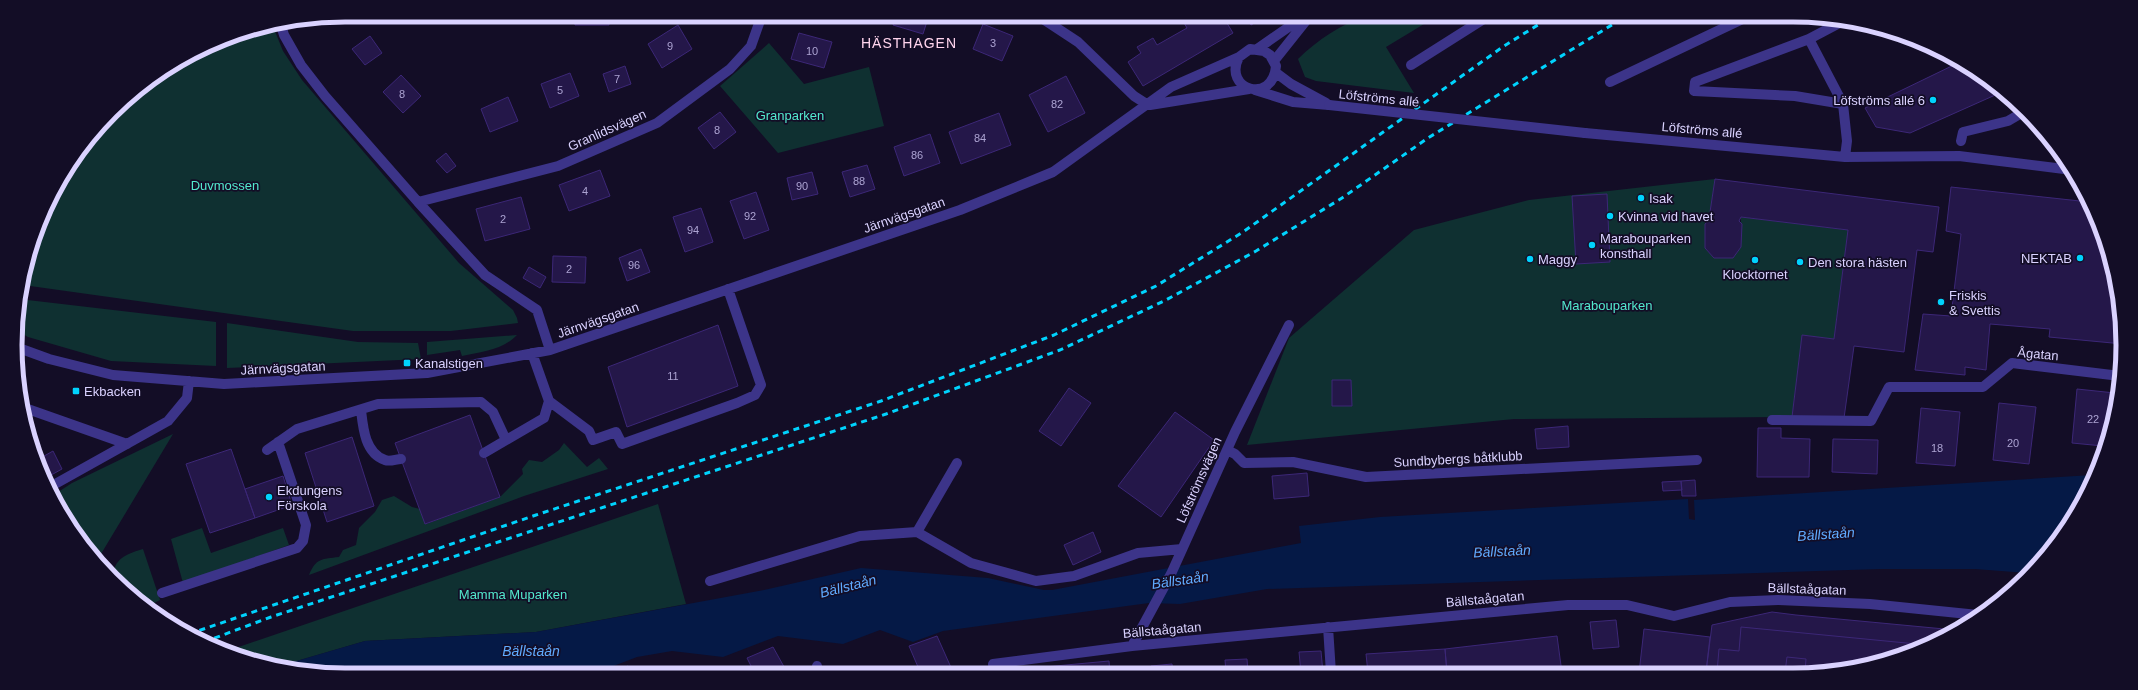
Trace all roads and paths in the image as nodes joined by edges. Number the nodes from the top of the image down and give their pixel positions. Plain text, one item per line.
1 (760, 22) edge
2 (1048, 22) edge
3 (1298, 22) edge
4 (1306, 22) edge
5 (1479, 22) edge
6 (1736, 22) edge
7 (1836, 25) edge
8 (282, 28) edge
9 (1809, 40) junction
10 (1257, 49) junction
11 (1239, 57) junction
12 (1274, 61) junction
13 (1410, 65) dead end
14 (1275, 72) junction
15 (1610, 82) dead end
16 (1252, 89) junction
17 (1843, 104) junction
18 (1148, 105) junction
19 (1330, 105) junction
20 (2019, 115) edge
21 (1961, 141) dead end
22 (1846, 157) junction
23 (2064, 169) edge
24 (418, 202) junction
25 (728, 289) junction
26 (1289, 325) dead end
27 (22, 349) edge
28 (550, 350) junction
29 (532, 353) junction
30 (2114, 375) edge
31 (189, 381) junction
32 (549, 401) junction
33 (28, 408) edge
34 (360, 410) junction
35 (1772, 420) dead end
36 (506, 440) junction
37 (278, 442) junction
38 (127, 444) junction
39 (267, 450) dead end
40 (1226, 450) junction
41 (484, 453) dead end
42 (401, 459) dead end
43 (1697, 460) dead end
44 (957, 463) dead end
45 (54, 485) edge
46 (917, 532) junction
47 (1182, 549) junction
48 (710, 582) dead end
49 (162, 593) dead end
50 (1971, 614) edge
51 (1328, 627) junction
52 (1132, 646) junction
53 (1000, 668) edge
54 (1331, 668) edge

1 - 24 street, Granlidsvägen
2 - 18 street
3 - 10 street, Järnvägsgatan
4 - 12 street, Järnvägsgatan
5 - 13 street
6 - 15 street
7 - 9 street
8 - 24 street
9 - 17 street
9 - 17 street
10 - 11 street, Järnvägsgatan
10 - 12 street
11 - 16 street
11 - 18 street, Järnvägsgatan
12 - 14 street
14 - 16 street, Järnvägsgatan
14 - 19 street, Löfströms allé
16 - 18 street, Järnvägsgatan
16 - 19 street, Löfströms allé
17 - 22 street
18 - 25 street, Järnvägsgatan
19 - 22 street, Löfströms allé, bridge
20 - 21 street
22 - 23 street, Löfströms allé
24 - 28 street
25 - 28 street, Järnvägsgatan
25 - 32 street
26 - 40 street, Löfströmsvägen
27 - 31 street, Järnvägsgatan
28 - 29 street, Järnvägsgatan
29 - 31 street, Järnvägsgatan
29 - 32 street
30 - 35 street, Ågatan
31 - 38 street
32 - 36 street
33 - 38 street
34 - 36 street
34 - 37 street
34 - 42 street
36 - 41 street
37 - 39 street
37 - 49 street
38 - 45 street
40 - 43 street, Sundbybergs båtklubb
40 - 47 street, Löfströmsvägen
44 - 46 street
46 - 47 street
46 - 48 street
47 - 52 street, Löfströmsvägen
50 - 51 street, Bällstaågatan
51 - 52 street, Bällstaågatan
51 - 54 street
52 - 53 street, Bällstaågatan

